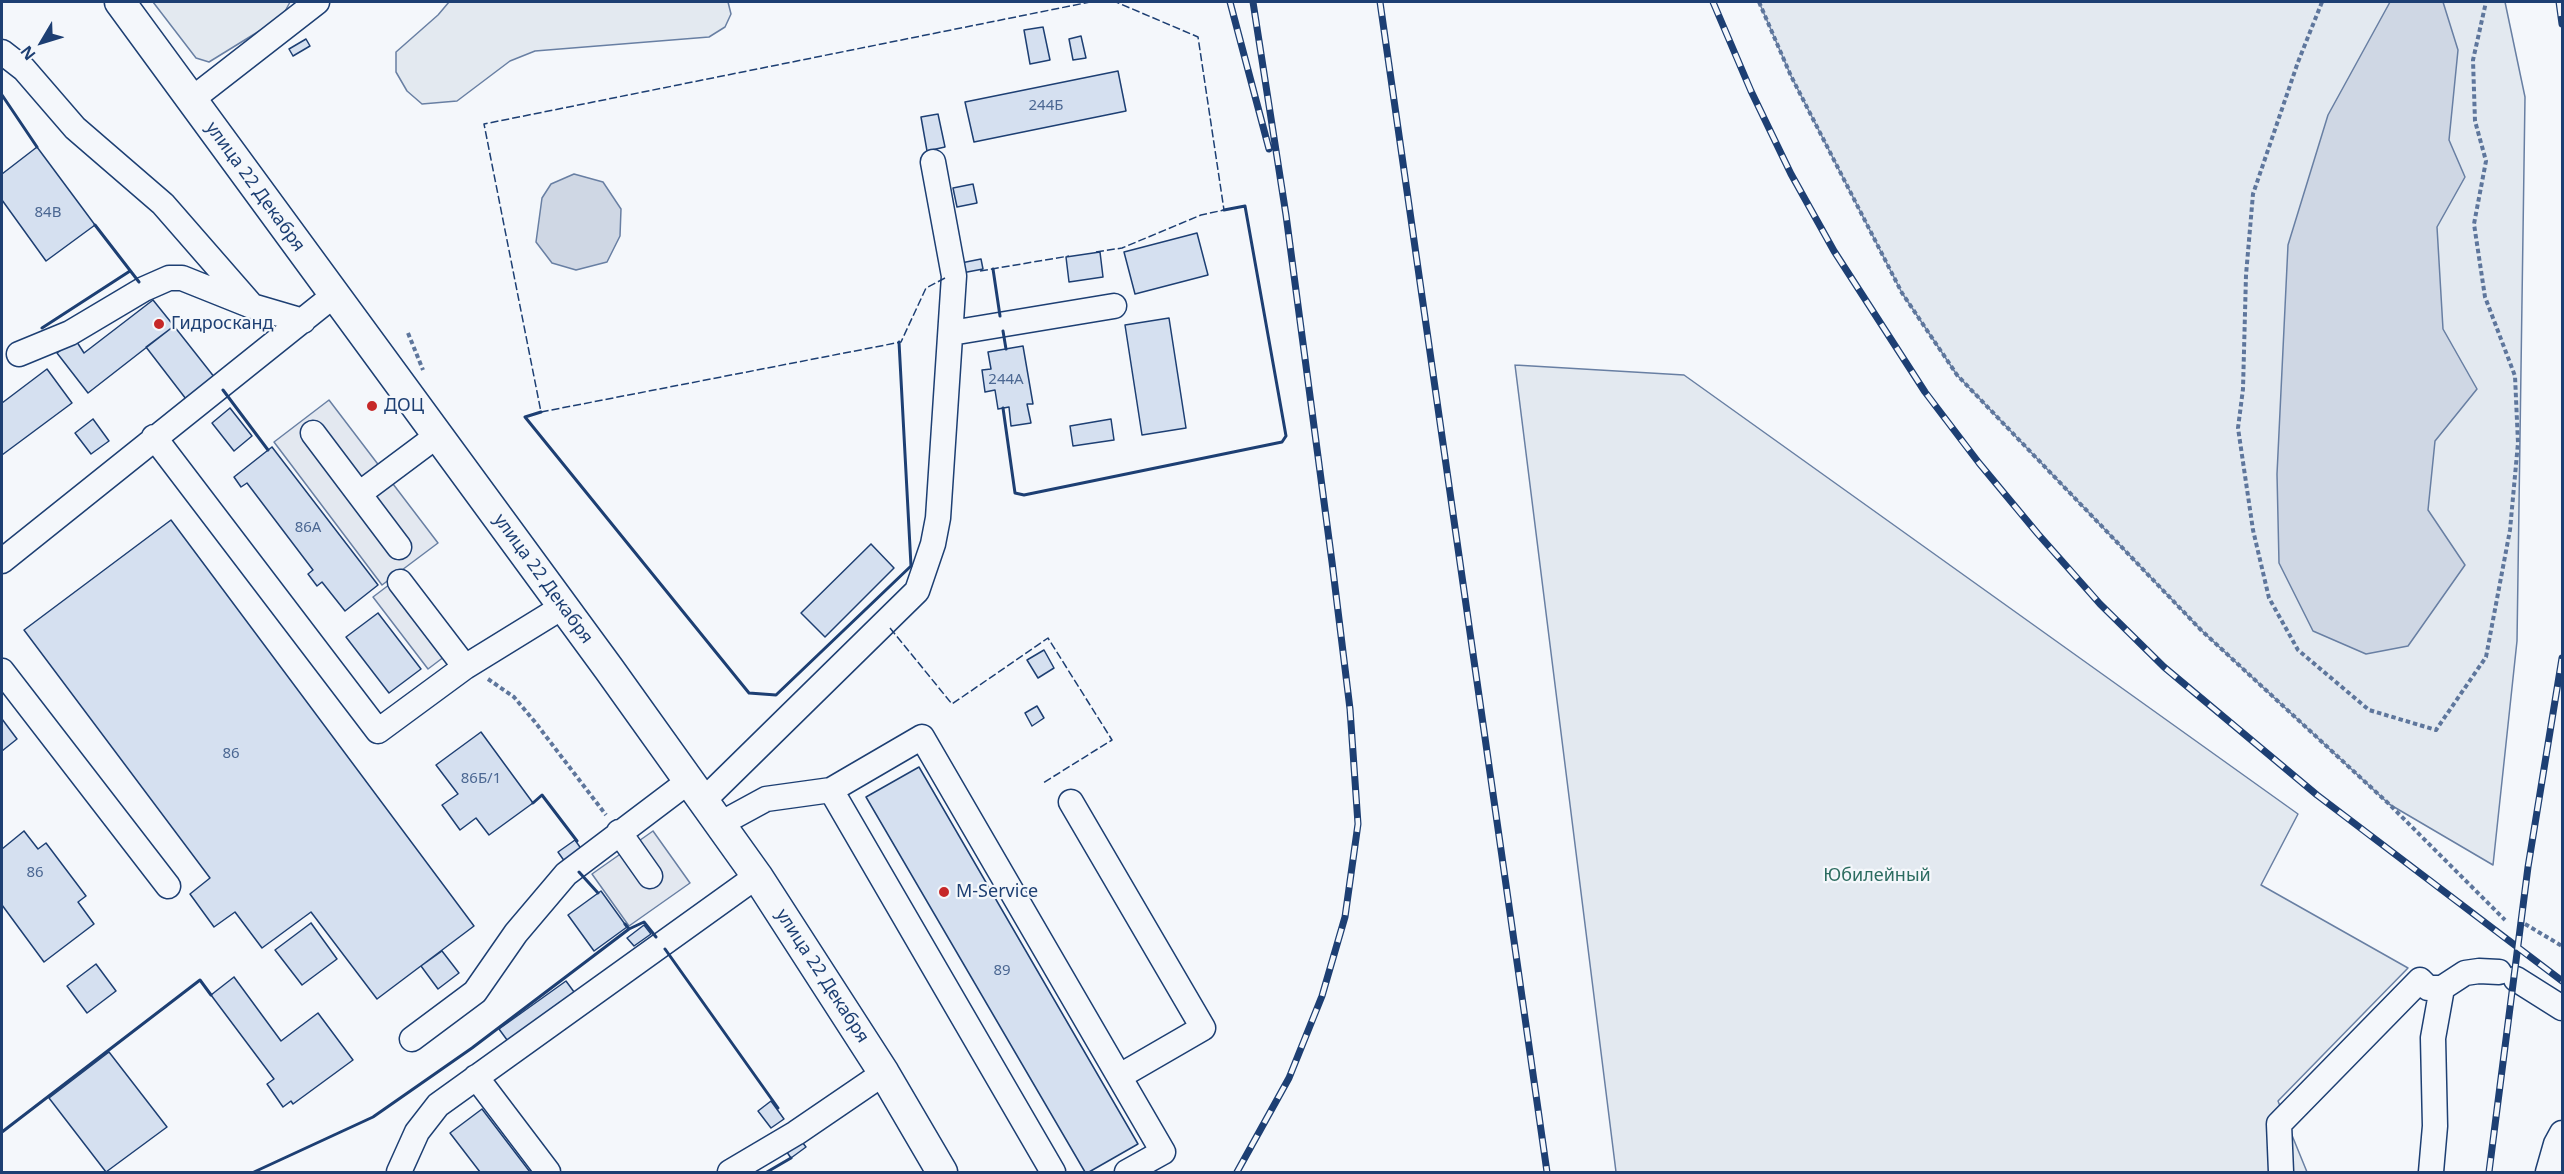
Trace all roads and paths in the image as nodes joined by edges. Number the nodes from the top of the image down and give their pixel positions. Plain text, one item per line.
1 (120, 2) edge
2 (317, 2) edge
3 (1759, 2) edge
4 (2322, 2) edge
5 (2487, 2) edge
6 (2, 52) edge
7 (191, 100) junction
8 (933, 162) dead end
9 (333, 296) junction
10 (252, 306) junction
11 (1114, 306) dead end
12 (303, 321) junction
13 (951, 333) junction
14 (19, 354) dead end
15 (313, 433) dead end
16 (438, 435) junction
17 (154, 437) junction
18 (359, 494) junction
19 (399, 547) dead end
20 (2, 561) edge
21 (400, 582) dead end
22 (564, 606) junction
23 (465, 667) junction
24 (2, 670) edge
25 (831, 790) junction
26 (704, 802) junction
27 (1071, 802) dead end
28 (619, 832) junction
29 (650, 876) dead end
30 (757, 876) junction
31 (168, 886) dead end
32 (2505, 920) dead end
33 (2525, 924) dead end
34 (2562, 946) edge
35 (2442, 988) junction
36 (2562, 1008) edge
37 (412, 1039) dead end
38 (884, 1073) junction
39 (1120, 1076) junction
40 (476, 1077) junction
41 (2562, 1133) edge
42 (399, 1173) edge
43 (548, 1173) edge
44 (730, 1173) edge
45 (942, 1173) edge
46 (1053, 1173) edge
47 (1127, 1173) edge
48 (2281, 1173) edge
49 (2431, 1173) edge
50 (2548, 1173) edge

1 - 7 main road, улица 22 Декабря
2 - 7 street
3 - 32 path
4 - 5 path
6 - 10 street
7 - 9 main road, улица 22 Декабря
8 - 13 street
9 - 12 street
9 - 16 main road, улица 22 Декабря
10 - 12 street
10 - 14 street
11 - 13 street
12 - 17 street
13 - 26 street
15 - 18 street
16 - 18 street
16 - 22 main road, улица 22 Декабря
17 - 20 street
17 - 23 street
18 - 19 street
21 - 23 street
22 - 23 street
22 - 26 main road, улица 22 Декабря
23 - 28 path
24 - 31 street
25 - 26 street
25 - 39 street
25 - 46 street
26 - 28 street
26 - 30 main road, улица 22 Декабря
27 - 39 street
28 - 29 street
28 - 37 street
30 - 38 main road, улица 22 Декабря
30 - 40 street
33 - 34 path
35 - 36 street
35 - 48 street
35 - 49 street
38 - 44 street
38 - 45 main road, улица 22 Декабря
39 - 47 street
40 - 42 street
40 - 43 street
41 - 50 street

